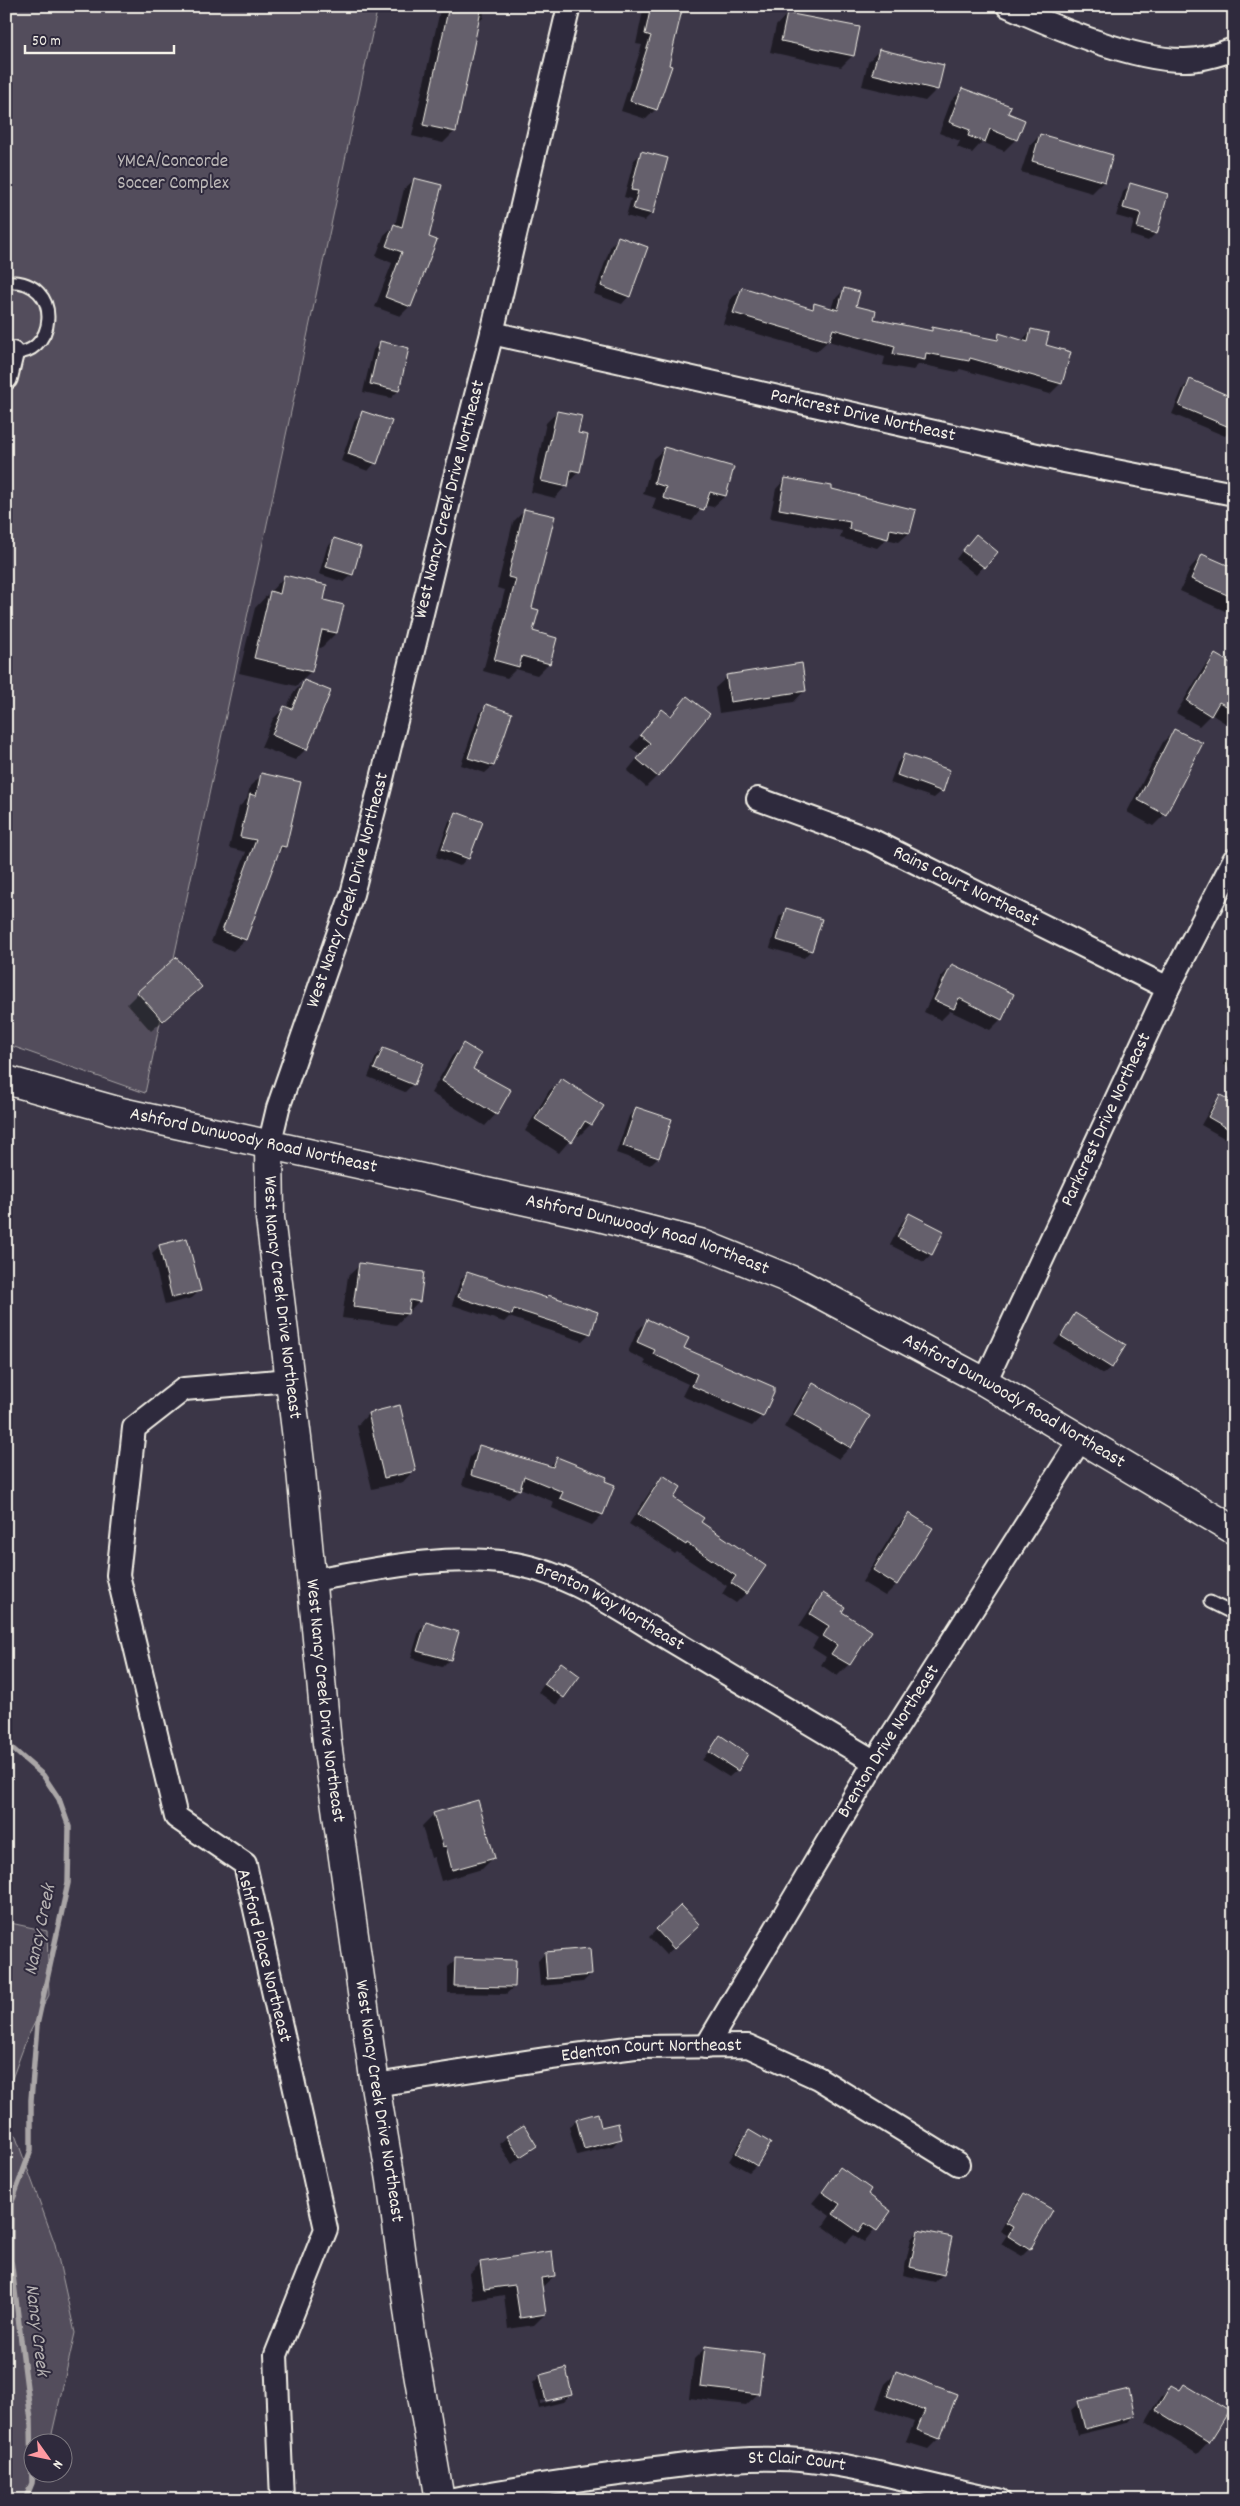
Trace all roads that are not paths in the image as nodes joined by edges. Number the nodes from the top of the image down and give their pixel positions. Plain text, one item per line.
1 (569, 6) edge
2 (1008, 6) edge
3 (1234, 49) edge
4 (6, 282) edge
5 (492, 333) junction
6 (9, 353) edge
7 (6, 378) edge
8 (1234, 494) edge
9 (758, 799) dead end
10 (1234, 860) edge
11 (1168, 988) junction
12 (6, 1080) edge
13 (269, 1146) junction
14 (290, 1380) junction
15 (984, 1382) junction
16 (1080, 1440) junction
17 (1234, 1530) edge
18 (313, 1580) junction
19 (1210, 1602) dead end
20 (1234, 1614) edge
21 (875, 1762) junction
22 (706, 2047) junction
23 (375, 2085) junction
24 (958, 2164) dead end
25 (282, 2500) edge
26 (440, 2500) edge
27 (454, 2500) edge
28 (999, 2500) edge

1 - 5 street, West Nancy Creek Drive Northeast
2 - 3 street
4 - 6 lane
5 - 8 street, Parkcrest Drive Northeast
5 - 13 street, West Nancy Creek Drive Northeast
6 - 7 street
9 - 11 street, Rains Court Northeast
10 - 11 street, Parkcrest Drive Northeast
11 - 15 street, Parkcrest Drive Northeast
12 - 13 street, Ashford Dunwoody Road Northeast
13 - 14 street, West Nancy Creek Drive Northeast
13 - 15 street, Ashford Dunwoody Road Northeast
14 - 18 street, West Nancy Creek Drive Northeast
14 - 25 street, Ashford Place Northeast
15 - 16 street, Ashford Dunwoody Road Northeast
16 - 17 street, Ashford Dunwoody Road Northeast
16 - 21 street, Brenton Drive Northeast
18 - 21 street, Brenton Way Northeast
18 - 23 street, West Nancy Creek Drive Northeast
19 - 20 lane
21 - 22 street, Brenton Drive Northeast
22 - 23 street, Edenton Court Northeast
22 - 24 street, Edenton Court Northeast
23 - 26 street, West Nancy Creek Drive Northeast
27 - 28 street, St Clair Court

